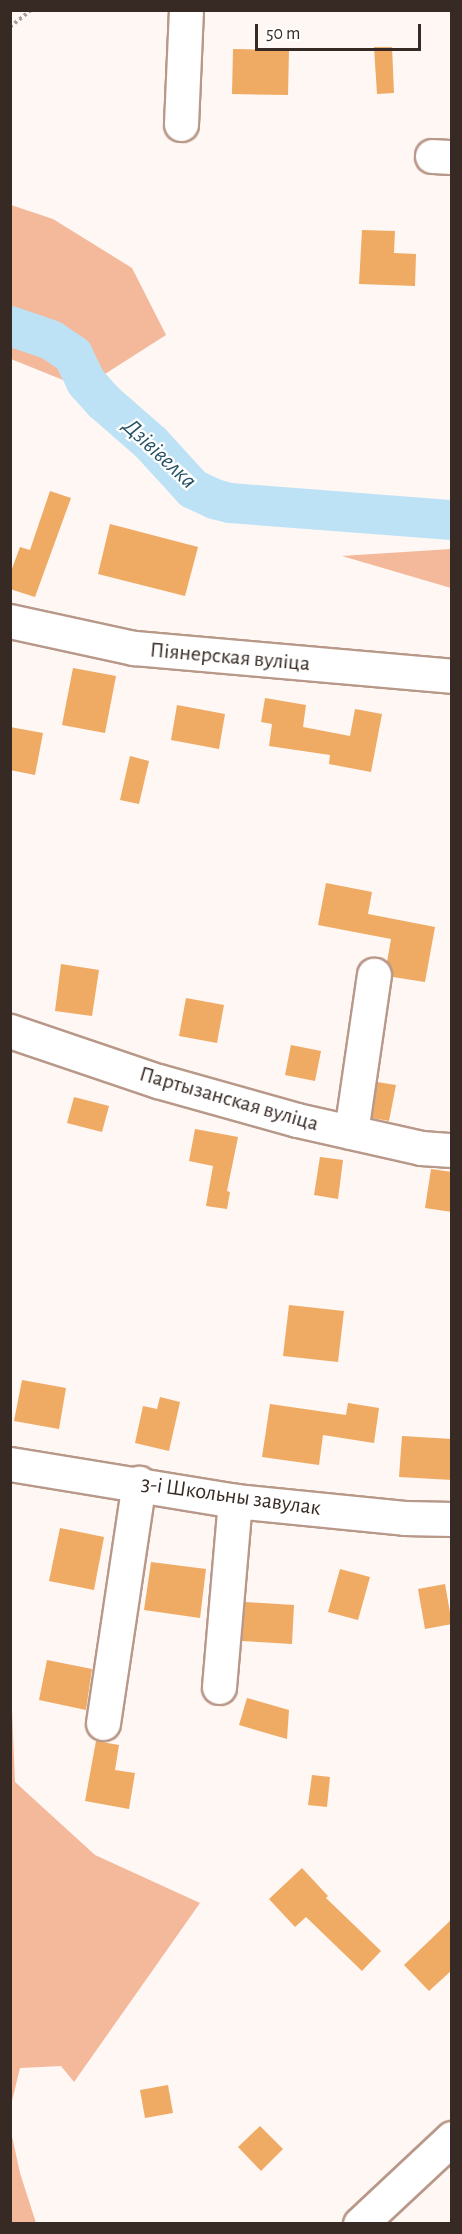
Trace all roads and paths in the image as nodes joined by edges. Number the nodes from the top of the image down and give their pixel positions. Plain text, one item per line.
1 (31, 10) edge
2 (186, 10) edge
3 (10, 27) edge
4 (181, 124) dead end
5 (10, 621) edge
6 (452, 676) edge
7 (374, 975) dead end
8 (10, 1031) edge
9 (351, 1132) junction
10 (452, 1150) edge
11 (10, 1464) edge
12 (139, 1483) junction
13 (235, 1501) junction
14 (452, 1519) edge
15 (219, 1687) dead end
16 (103, 1723) dead end
17 (452, 2138) edge
18 (360, 2223) edge

1 - 3 path
2 - 4 street
5 - 6 street, Піянерская вуліца
7 - 9 street
8 - 9 street, Партызанская вуліца
9 - 10 street, Партызанская вуліца
11 - 12 street, 3-і Школьны завулак
12 - 13 street, 3-і Школьны завулак
12 - 16 street
13 - 14 street, 3-і Школьны завулак
13 - 15 street
17 - 18 street

